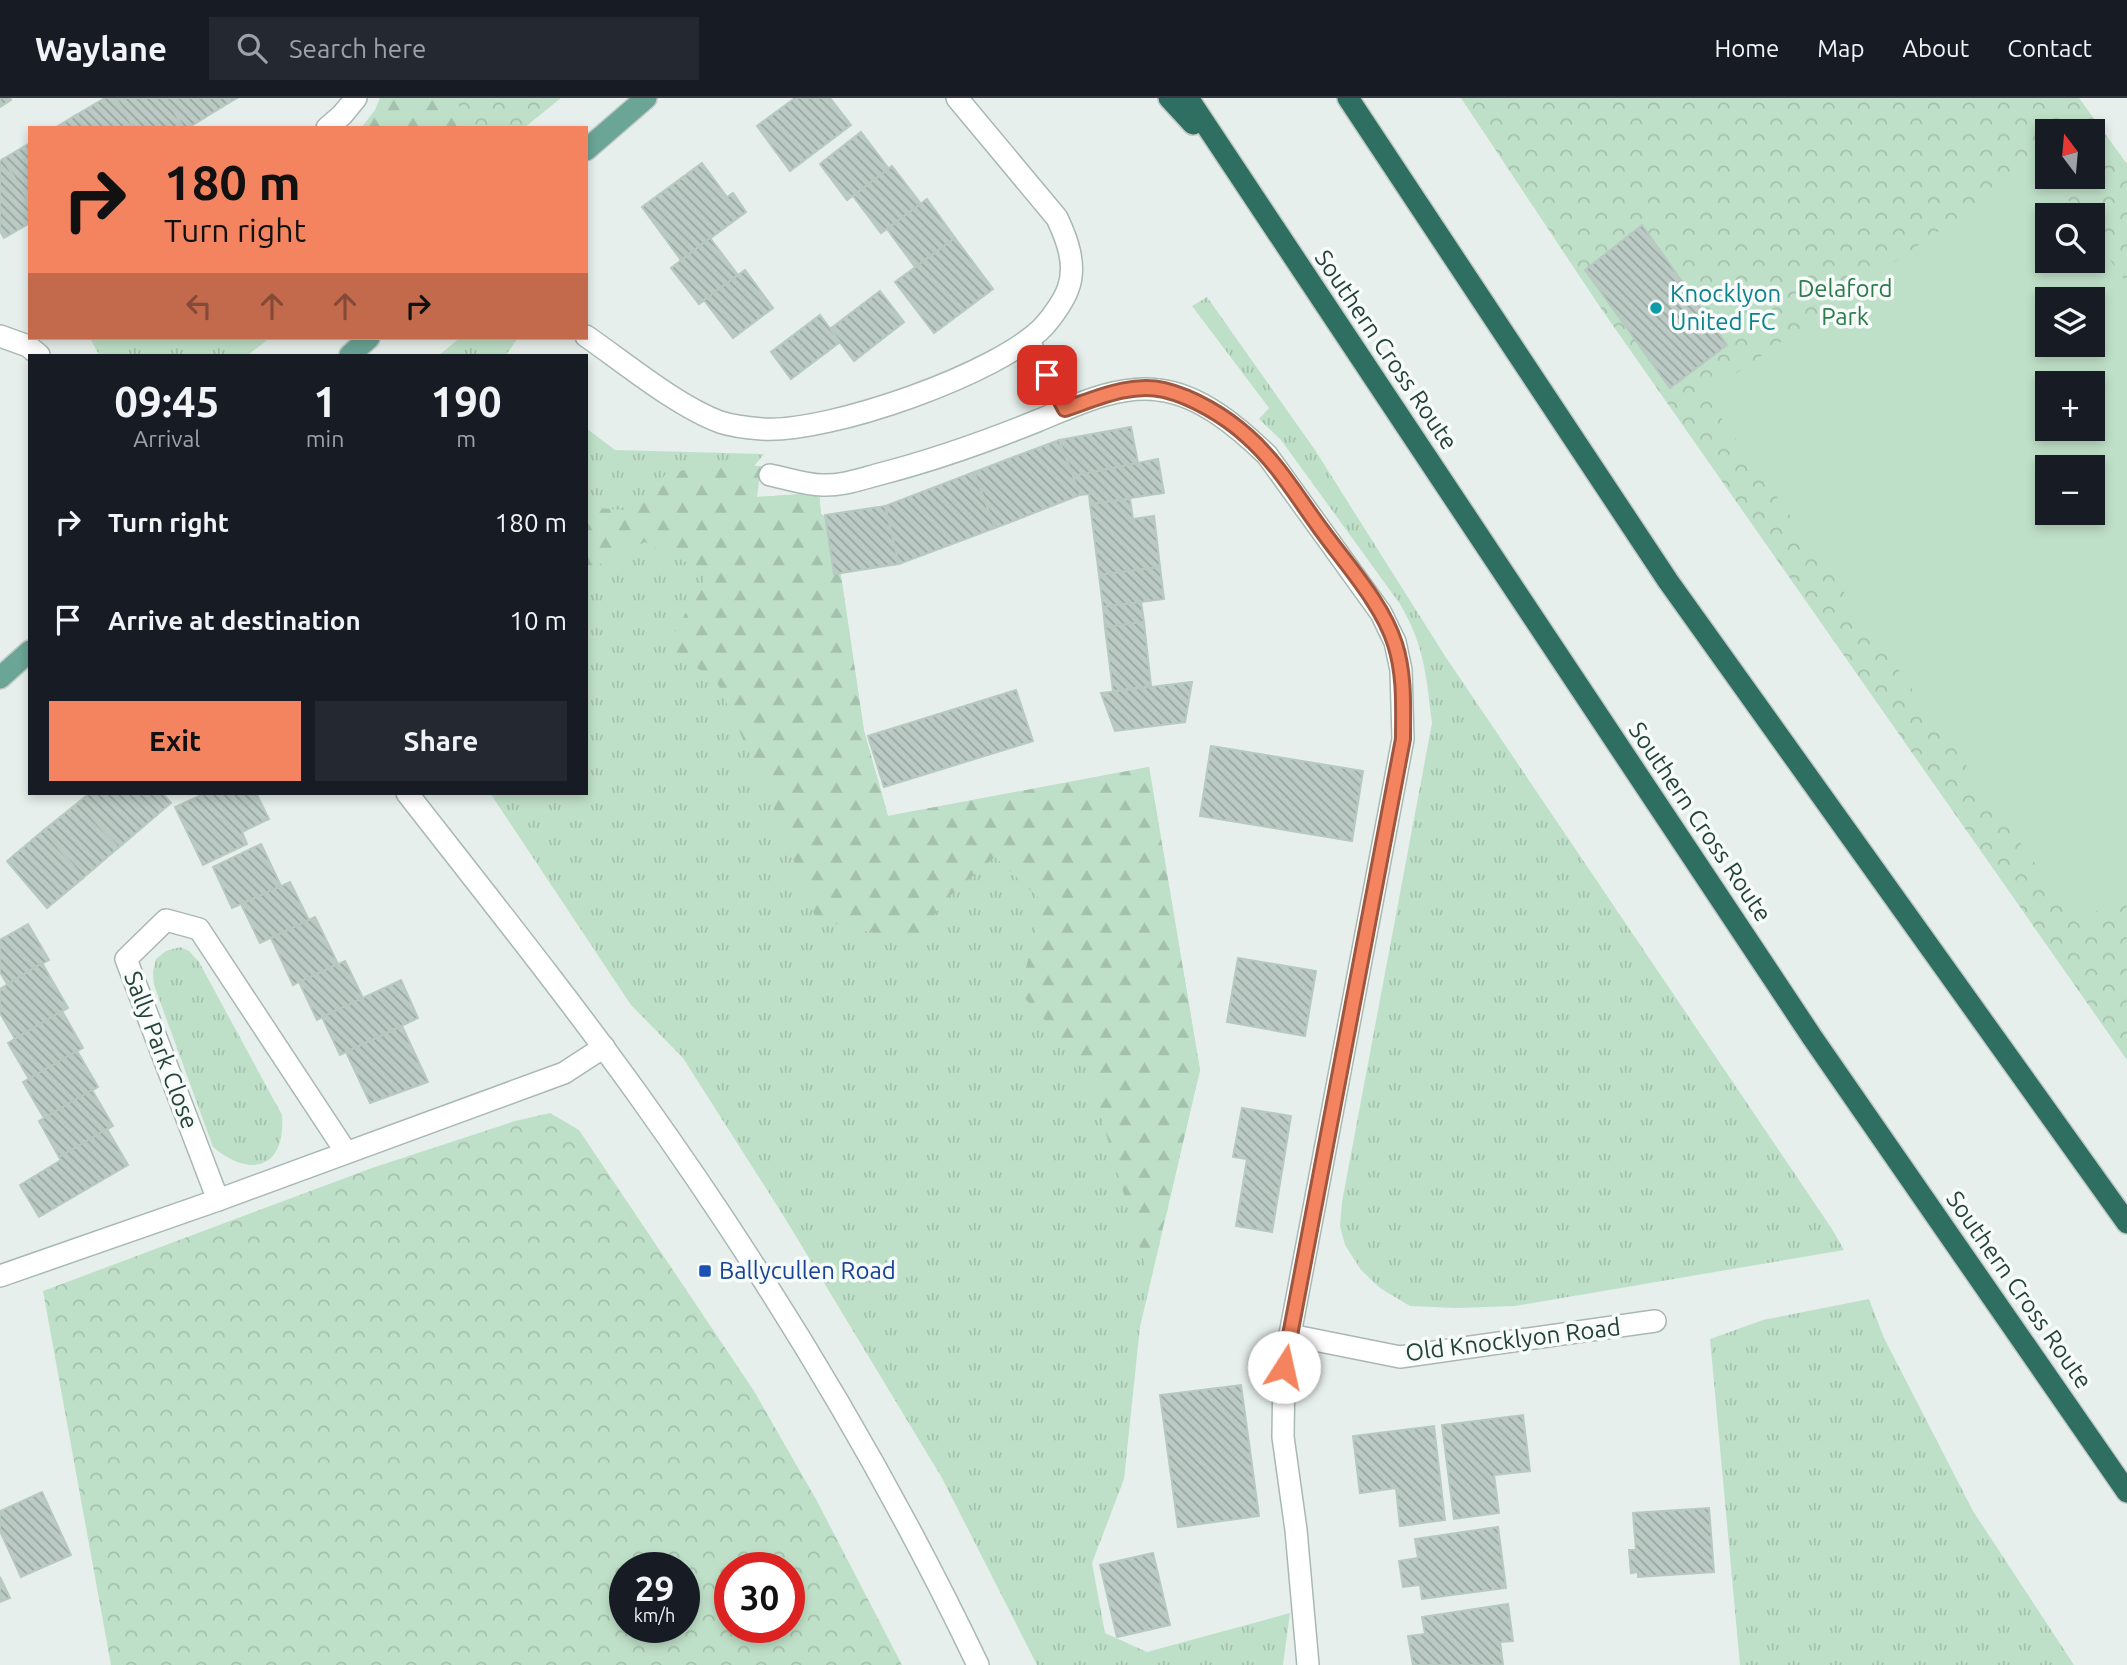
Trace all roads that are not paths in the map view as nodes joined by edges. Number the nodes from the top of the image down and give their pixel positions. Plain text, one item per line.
1 (356, 98) edge
2 (646, 98) edge
3 (957, 98) edge
4 (1169, 98) edge
5 (1188, 98) edge
6 (1348, 98) edge
7 (330, 126) edge
8 (588, 148) edge
9 (1238, 176) junction
10 (0, 336) edge
11 (588, 337) edge
12 (367, 340) edge
13 (1028, 340) junction
14 (33, 346) edge
15 (350, 354) edge
16 (1065, 409) junction
17 (770, 475) dead end
18 (28, 653) edge
19 (0, 678) edge
20 (409, 795) edge
21 (604, 1047) junction
22 (346, 1152) junction
23 (218, 1200) junction
24 (2127, 1223) edge
25 (0, 1276) edge
26 (1655, 1321) dead end
27 (1290, 1335) junction
28 (2127, 1492) edge
29 (978, 1665) edge
30 (1308, 1665) edge

1 - 7 street
2 - 8 main road
3 - 13 street
4 - 9 highway
5 - 9 highway
6 - 24 highway
9 - 28 highway, Southern Cross Route
10 - 14 street
11 - 13 street
12 - 15 main road
13 - 16 street
16 - 17 street
16 - 27 street
18 - 19 main road
20 - 21 street
21 - 22 street
21 - 29 street
22 - 23 street
22 - 23 street, Sally Park Close
23 - 25 street
26 - 27 street, Old Knocklyon Road
27 - 30 street

